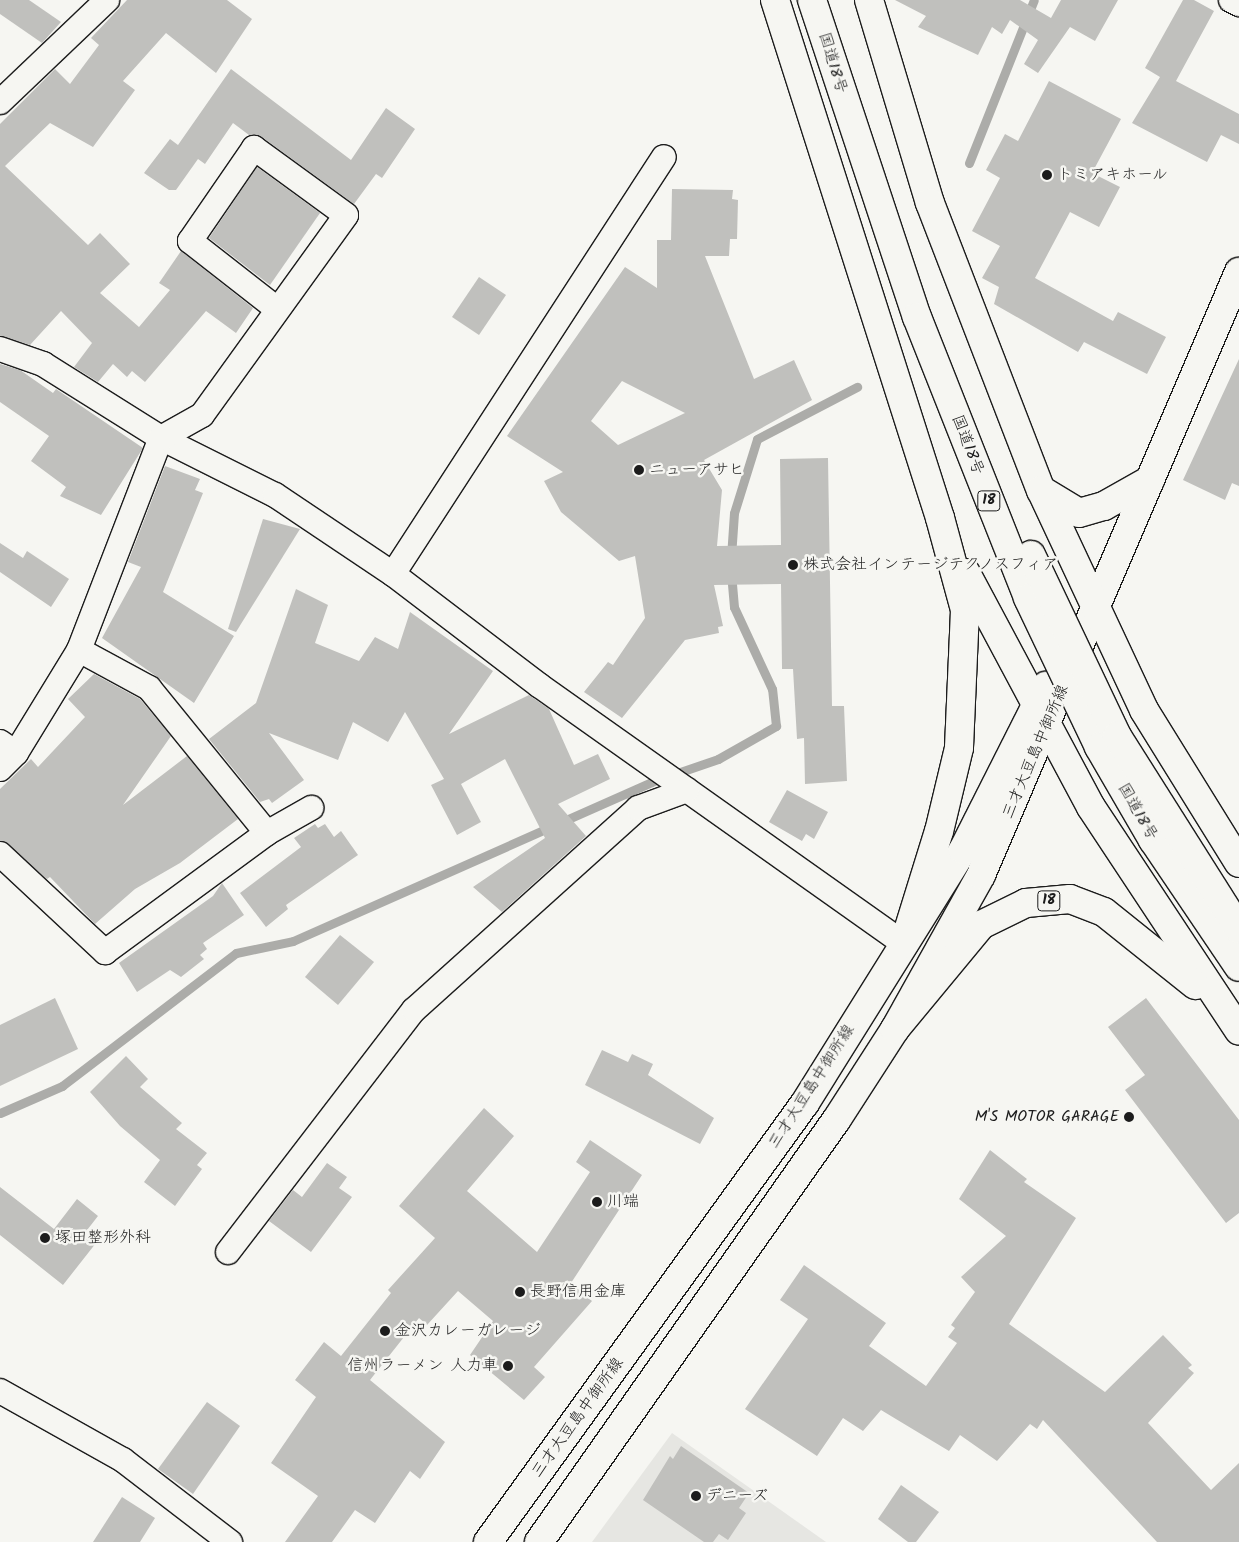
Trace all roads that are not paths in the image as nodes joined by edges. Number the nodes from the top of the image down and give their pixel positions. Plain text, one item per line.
1 (106, 0) edge
2 (775, 0) edge
3 (812, 0) edge
4 (828, 0) edge
5 (869, 0) edge
6 (1231, 0) edge
7 (1239, 4) edge
8 (0, 102) edge
9 (664, 157) dead end
10 (1239, 272) edge
11 (277, 309) junction
12 (0, 349) edge
13 (161, 438) junction
14 (1150, 480) junction
15 (1041, 490) junction
16 (940, 518) junction
17 (393, 574) junction
18 (1097, 608) junction
19 (79, 650) junction
20 (1035, 704) junction
21 (1048, 727) junction
22 (5, 755) edge
23 (682, 786) junction
24 (311, 808) dead end
25 (266, 833) junction
26 (0, 854) edge
27 (1239, 863) edge
28 (1239, 930) edge
29 (904, 944) junction
30 (1239, 968) edge
31 (1220, 1007) junction
32 (895, 1029) junction
33 (1239, 1031) edge
34 (228, 1252) dead end
35 (0, 1391) edge
36 (230, 1542) edge
37 (488, 1542) edge
38 (539, 1542) edge

1 - 8 street
2 - 16 main road, 18
3 - 30 main road, 国道18号 / 18, bridge
4 - 28 main road, 国道18号 / 18, bridge
5 - 15 main road
6 - 7 street
9 - 17 street
10 - 14 main road, 三才大豆島中御所線
11 - 11 street
11 - 13 street
12 - 13 street
13 - 17 street
13 - 19 street
14 - 15 main road
14 - 18 main road, 三才大豆島中御所線
15 - 18 main road
16 - 20 main road, 18
16 - 29 main road, 18
17 - 23 street
18 - 20 main road, 三才大豆島中御所線
18 - 21 main road, 三才大豆島中御所線
18 - 27 main road
19 - 22 street
19 - 25 street
20 - 21 main road, 18
20 - 29 main road, 三才大豆島中御所線
21 - 31 main road, 18
21 - 32 main road, 三才大豆島中御所線
23 - 29 street
23 - 34 street
24 - 25 street
25 - 26 street
29 - 37 main road, 三才大豆島中御所線
31 - 32 main road, 18
31 - 33 main road, 18
32 - 38 main road, 三才大豆島中御所線
35 - 36 street

